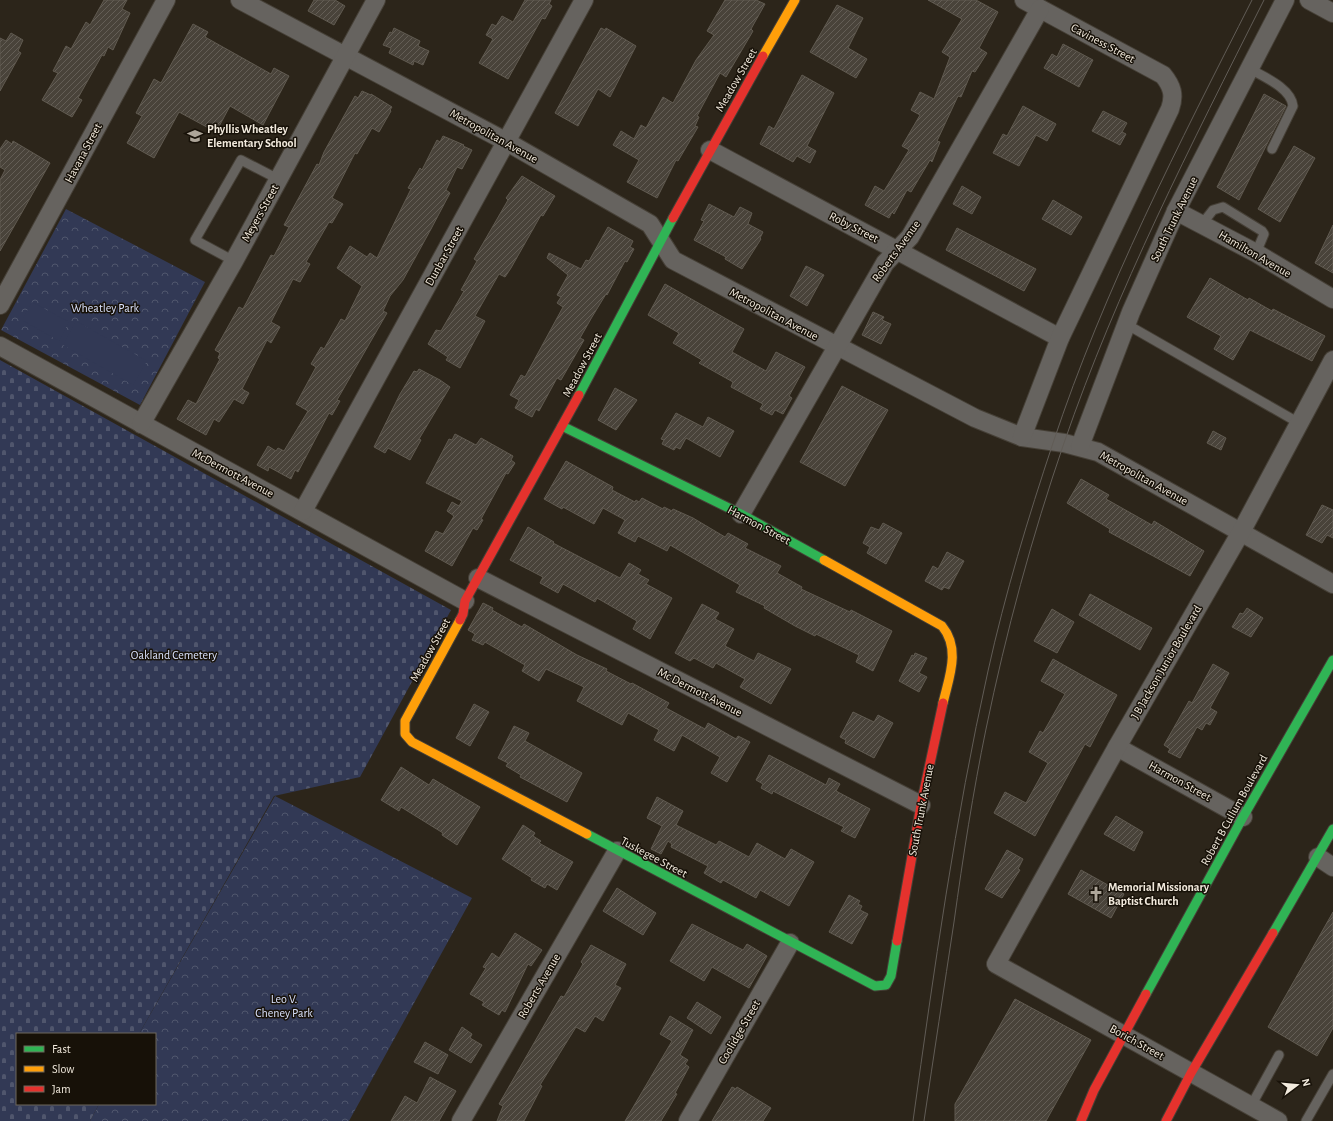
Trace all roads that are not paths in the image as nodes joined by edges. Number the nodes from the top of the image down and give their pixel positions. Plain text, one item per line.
1 (166, 0) edge
2 (240, 0) edge
3 (376, 0) edge
4 (584, 0) edge
5 (795, 0) edge
6 (1024, 0) edge
7 (1285, 0) edge
8 (1309, 0) edge
9 (1040, 9) junction
10 (1333, 14) edge
11 (345, 56) junction
12 (1250, 69) junction
13 (507, 142) junction
14 (1272, 149) dead end
15 (710, 150) junction
16 (278, 179) junction
17 (1176, 211) junction
18 (1202, 224) junction
19 (661, 242) junction
20 (898, 250) junction
21 (1256, 254) junction
22 (234, 261) junction
23 (1333, 299) edge
24 (0, 305) edge
25 (1126, 324) junction
26 (1060, 338) junction
27 (0, 346) edge
28 (836, 346) junction
29 (1333, 360) edge
30 (1299, 423) junction
31 (141, 424) junction
32 (562, 426) junction
33 (1022, 437) junction
34 (1080, 446) junction
35 (304, 511) junction
36 (741, 514) junction
37 (1241, 532) junction
38 (478, 578) junction
39 (1333, 584) edge
40 (465, 601) junction
41 (950, 634) joint
42 (1333, 660) edge
43 (412, 742) joint
44 (1117, 746) junction
45 (921, 805) junction
46 (1243, 817) junction
47 (1333, 829) edge
48 (617, 851) junction
49 (1318, 857) junction
50 (1333, 867) edge
51 (790, 943) junction
52 (996, 964) joint
53 (886, 985) joint
54 (1124, 1034) junction
55 (1278, 1055) dead end
56 (1191, 1073) junction
57 (1333, 1074) edge
58 (1251, 1106) junction
59 (461, 1121) edge
60 (688, 1121) edge
61 (1081, 1121) edge
62 (1166, 1121) edge
63 (1278, 1121) edge
64 (1306, 1121) edge

1 - 24 street, Havana Street
2 - 11 street, Metropolitan Avenue
3 - 11 street, Meyers Street
4 - 13 street, Dunbar Street
5 - 15 street, Meadow Street
6 - 9 street, Caviness Street
7 - 12 street, South Trunk Avenue
8 - 10 street
9 - 20 street, Roberts Avenue
9 - 26 street, Caviness Street
11 - 13 street, Metropolitan Avenue
11 - 16 street, Meyers Street
12 - 14 lane
12 - 17 street, South Trunk Avenue
13 - 19 street, Metropolitan Avenue
13 - 35 street, Dunbar Street
15 - 19 street, Meadow Street
15 - 20 street, Roby Street
16 - 22 street, Meyers Street
16 - 22 lane
17 - 18 street, Hamilton Avenue
17 - 25 street, South Trunk Avenue
18 - 21 street, Hamilton Avenue
18 - 21 lane
19 - 28 street, Metropolitan Avenue
19 - 32 street, Meadow Street
20 - 26 street, Roby Street
20 - 28 street, Roberts Avenue
21 - 23 street, Hamilton Avenue
22 - 31 street, Meyers Street
25 - 30 lane
25 - 34 street, South Trunk Avenue
26 - 33 street
27 - 31 street, McDermott Avenue
28 - 33 street, Metropolitan Avenue
28 - 36 street, Roberts Avenue
29 - 30 street, J B Jackson Junior Boulevard
30 - 37 street, J B Jackson Junior Boulevard
31 - 35 street, McDermott Avenue
32 - 36 street, Harmon Street
32 - 38 street, Meadow Street
33 - 34 street, Metropolitan Avenue
34 - 37 street, Metropolitan Avenue
35 - 40 street, McDermott Avenue
36 - 41 street, Harmon Street
37 - 39 street, Metropolitan Avenue
37 - 44 street, J B Jackson Junior Boulevard
38 - 40 street, Meadow Street
38 - 45 street, Mc Dermott Avenue
40 - 43 street, Meadow Street
41 - 45 street, South Trunk Avenue
42 - 46 street, Robert B Cullum Boulevard
43 - 48 street, Tuskegee Street
44 - 46 street, Harmon Street
44 - 52 street, J B Jackson Junior Boulevard
45 - 53 street, South Trunk Avenue
46 - 54 street, Robert B Cullum Boulevard
47 - 49 street
48 - 51 street, Tuskegee Street
48 - 59 street, Roberts Avenue
49 - 50 street
49 - 56 street
51 - 53 street, Tuskegee Street
51 - 60 street, Coolidge Street
52 - 54 street, Borich Street
54 - 56 street, Borich Street
54 - 61 street, Robert B Cullum Boulevard
55 - 58 lane
56 - 58 street, Borich Street
56 - 62 street
57 - 64 lane
58 - 63 street, Borich Street

